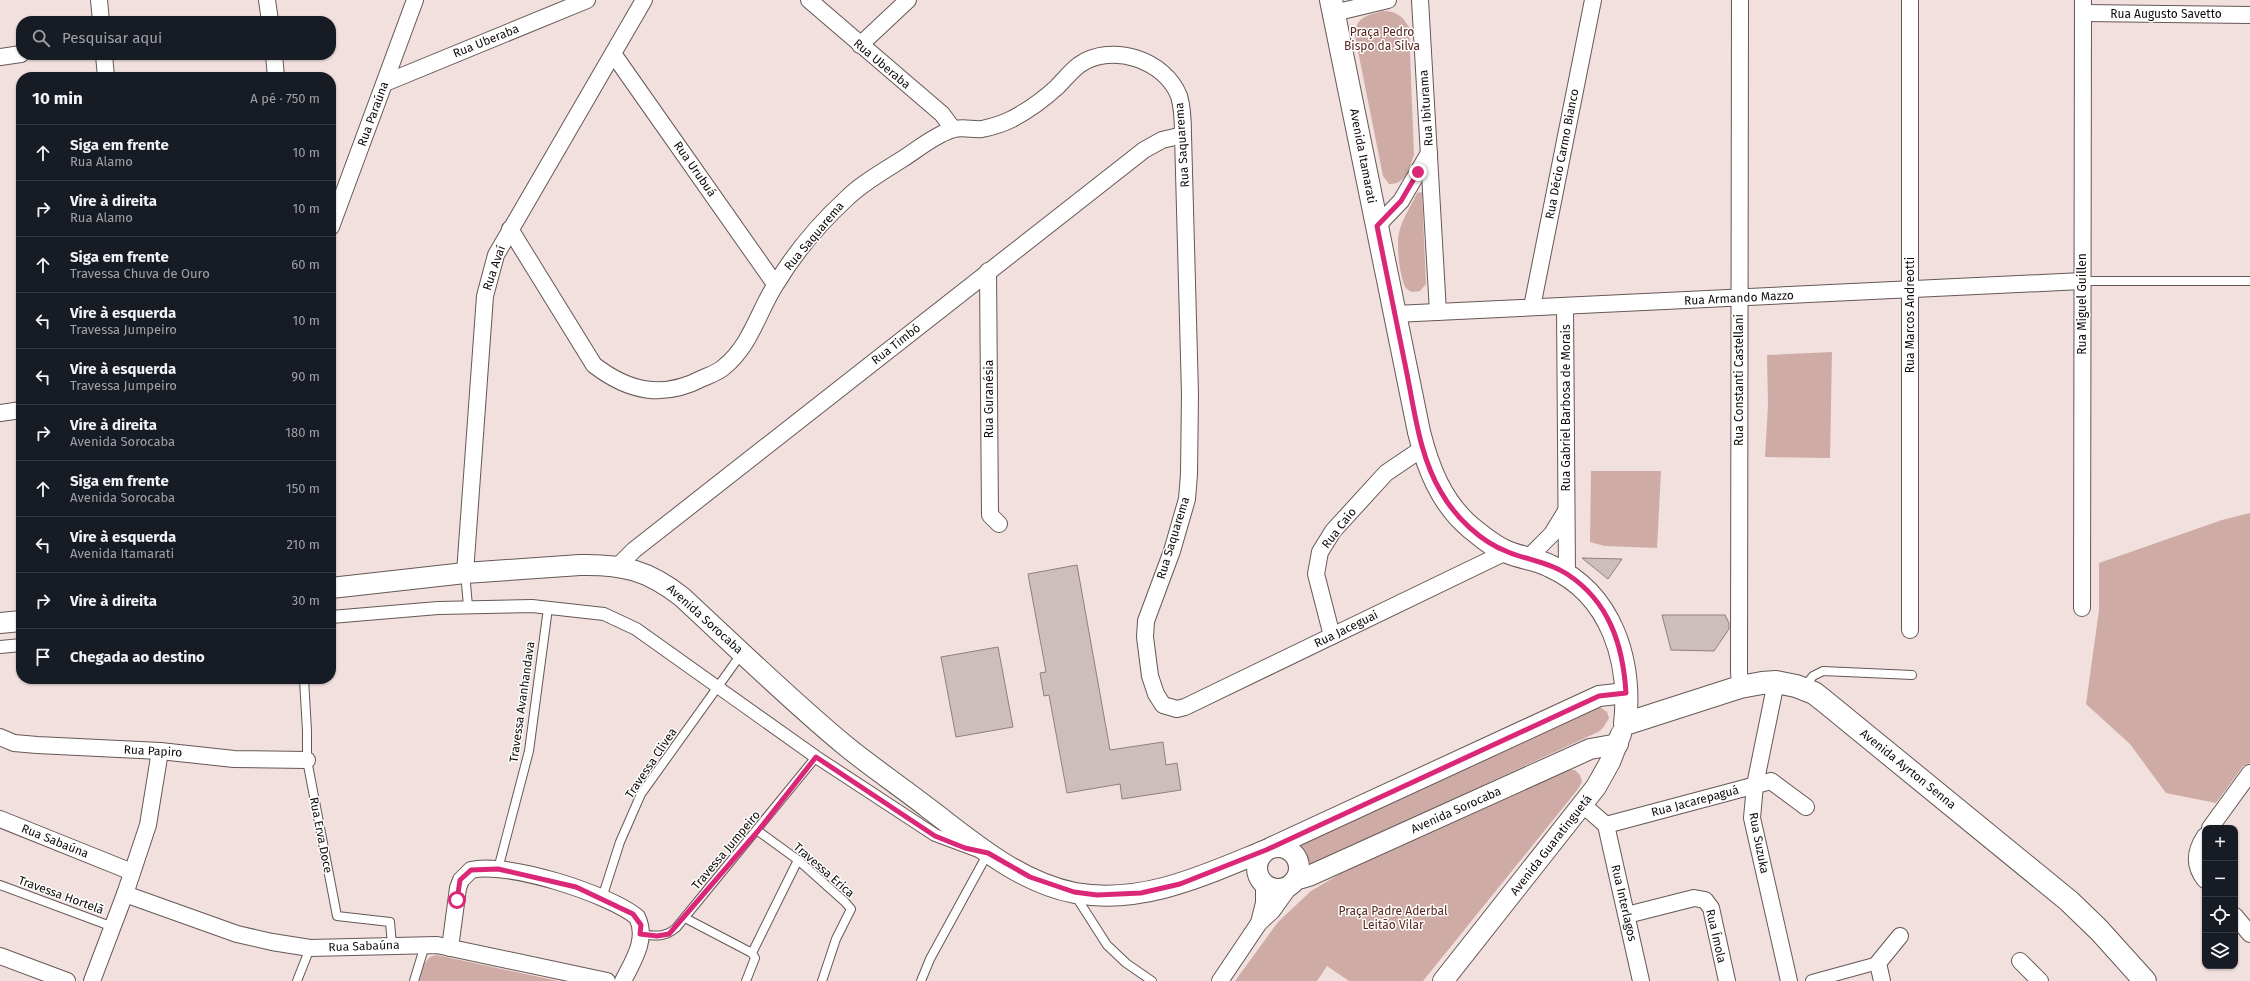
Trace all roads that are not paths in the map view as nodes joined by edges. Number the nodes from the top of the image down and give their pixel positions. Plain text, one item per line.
1 (99, 0) edge
2 (268, 0) edge
3 (415, 0) edge
4 (586, 0) edge
5 (644, 0) edge
6 (810, 0) edge
7 (908, 0) edge
8 (1388, 0) edge
9 (1420, 0) edge
10 (1593, 0) edge
11 (1740, 0) edge
12 (1910, 0) edge
13 (1332, 6) edge
14 (2083, 7) edge
15 (2250, 15) edge
16 (101, 16) edge
17 (270, 16) edge
18 (860, 45) junction
19 (16, 55) edge
20 (614, 55) junction
21 (0, 57) edge
22 (104, 60) edge
23 (274, 60) edge
24 (106, 72) edge
25 (276, 72) edge
26 (385, 83) junction
27 (953, 129) junction
28 (1183, 135) junction
29 (1429, 153) junction
30 (336, 214) edge
31 (1377, 226) junction
32 (510, 229) junction
33 (988, 271) junction
34 (2250, 280) edge
35 (2082, 281) junction
36 (775, 284) junction
37 (1910, 290) junction
38 (1739, 298) junction
39 (1566, 306) junction
40 (1532, 308) junction
41 (1438, 312) junction
42 (1395, 314) junction
43 (16, 411) edge
44 (0, 413) edge
45 (1423, 448) junction
46 (1566, 510) junction
47 (999, 524) dead end
48 (1506, 552) junction
49 (1528, 558) junction
50 (618, 566) junction
51 (465, 573) junction
52 (1567, 574) junction
53 (336, 587) edge
54 (468, 606) junction
55 (548, 608) junction
56 (2082, 608) dead end
57 (336, 617) edge
58 (16, 622) edge
59 (0, 624) edge
60 (1910, 630) dead end
61 (1332, 636) junction
62 (16, 645) edge
63 (0, 647) edge
64 (742, 652) junction
65 (1912, 675) dead end
66 (1776, 682) junction
67 (304, 684) edge
68 (718, 687) junction
69 (1740, 687) junction
70 (1804, 688) junction
71 (1626, 693) junction
72 (1185, 707) joint
73 (1625, 724) junction
74 (0, 737) edge
75 (1618, 744) junction
76 (160, 751) junction
77 (816, 757) junction
78 (307, 760) junction
79 (2250, 773) edge
80 (1755, 785) junction
81 (1583, 805) junction
82 (1806, 807) dead end
83 (0, 819) edge
84 (1606, 825) junction
85 (2212, 825) edge
86 (758, 831) junction
87 (2202, 841) edge
88 (1268, 849) junction
89 (988, 853) junction
90 (798, 860) junction
91 (498, 869) junction
92 (132, 872) junction
93 (1212, 872) junction
94 (2202, 875) edge
95 (1262, 881) junction
96 (1293, 882) junction
97 (0, 885) edge
98 (1074, 892) junction
99 (125, 894) junction
100 (602, 898) junction
101 (1627, 915) junction
102 (685, 918) junction
103 (2238, 920) edge
104 (1259, 923) junction
105 (113, 927) junction
106 (640, 934) junction
107 (2250, 934) edge
108 (1900, 936) dead end
109 (392, 945) junction
110 (425, 945) junction
111 (310, 948) junction
112 (450, 948) junction
113 (752, 953) junction
114 (0, 956) edge
115 (2020, 961) dead end
116 (1878, 963) junction
117 (67, 981) edge
118 (92, 981) edge
119 (297, 981) edge
120 (414, 981) edge
121 (607, 981) edge
122 (623, 981) edge
123 (746, 981) edge
124 (822, 981) edge
125 (921, 981) edge
126 (1152, 981) edge
127 (1220, 981) edge
128 (1443, 981) edge
129 (1641, 981) edge
130 (1727, 981) edge
131 (1789, 981) edge
132 (1812, 981) edge
133 (1882, 981) edge
134 (2040, 981) edge
135 (2145, 981) edge

1 - 16 street
2 - 17 street
3 - 26 street, Rua Paraúna
4 - 26 street, Rua Uberaba
5 - 20 street, Rua Avaí
6 - 18 street, Rua Uberaba
7 - 18 street
8 - 13 street
9 - 29 street, Rua Ibiturama
10 - 40 street, Rua Décio Carmo Bianco
11 - 38 street, Rua Constanti Castellani
12 - 37 street, Rua Marcos Andreotti
13 - 31 main road, Avenida Itamarati
14 - 15 street, Rua Augusto Savetto
14 - 35 street, Rua Miguel Guillen
18 - 27 street, Rua Uberaba
19 - 21 street
20 - 32 street, Rua Avaí
20 - 36 street, Rua Urubuá
22 - 24 street
23 - 25 street
26 - 30 street, Rua Paraúna
27 - 28 street, Rua Saquarema
27 - 36 street, Rua Saquarema
28 - 33 street, Rua Timbó
28 - 72 street, Rua Saquarema
29 - 31 street
29 - 41 street, Rua Ibiturama
31 - 42 main road, Avenida Itamarati
32 - 36 street, Rua Saquarema
32 - 51 street, Rua Avaí
33 - 47 street, Rua Guranésia
33 - 50 street, Rua Timbó
34 - 35 lane
35 - 37 street, Rua Armando Mazzo
35 - 56 street, Rua Miguel Guillen
37 - 38 street, Rua Armando Mazzo
37 - 60 street, Rua Marcos Andreotti
38 - 39 street, Rua Armando Mazzo
38 - 69 street, Rua Constanti Castellani
39 - 40 street, Rua Armando Mazzo
39 - 46 street, Rua Gabriel Barbosa de Morais
40 - 41 street, Rua Armando Mazzo
41 - 42 street, Rua Armando Mazzo
42 - 45 main road, Avenida Itamarati
43 - 44 street
45 - 48 main road, Avenida Itamarati
45 - 61 street, Rua Caio
46 - 49 street, Rua Gabriel Barbosa de Morais
46 - 52 street, Rua Gabriel Barbosa de Morais
48 - 49 main road, Avenida Itamarati
48 - 61 street, Rua Jaceguai
49 - 52 main road, Avenida Itamarati
50 - 51 street, Avenida Sorocaba
50 - 64 street, Avenida Sorocaba
51 - 53 street, Avenida Sorocaba
51 - 54 lane
52 - 71 main road, Avenida Itamarati
54 - 55 street, Avenida Sorocaba
54 - 57 street, Avenida Sorocaba
55 - 68 street, Avenida Sorocaba
55 - 91 lane, Travessa Avanhandava
58 - 59 street
61 - 72 street, Rua Jaceguai
62 - 63 street
64 - 68 lane, Travessa Clivea
64 - 89 street, Avenida Sorocaba
65 - 70 lane
66 - 69 main road, Avenida Ayrton Senna
66 - 70 main road, Avenida Ayrton Senna
66 - 80 street, Rua Suzuka
67 - 78 lane, Rua Erva Doce
68 - 77 street, Avenida Sorocaba
68 - 100 lane, Travessa Clivea
69 - 73 main road, Avenida Ayrton Senna
70 - 135 main road, Avenida Ayrton Senna
71 - 73 main road, Avenida Guaratinguetá
71 - 88 street, Avenida Sorocaba
73 - 75 street, Avenida Guaratinguetá
74 - 76 street, Rua Papiro
75 - 81 street, Avenida Guaratinguetá
75 - 96 street, Avenida Sorocaba
76 - 78 street, Rua Papiro
76 - 92 street
77 - 86 lane, Travessa Jumpeiro
77 - 89 street, Avenida Sorocaba
78 - 109 lane, Rua Erva Doce
79 - 85 street
80 - 82 street, Rua Jacarepaguá
80 - 84 street, Rua Jacarepaguá
80 - 131 street, Rua Suzuka
81 - 84 street
81 - 128 street, Avenida Guaratinguetá
83 - 92 street, Rua Sabaúna
84 - 101 street, Rua Interlagos
86 - 90 lane, Travessa Erica
86 - 102 lane, Travessa Jumpeiro
87 - 94 street
88 - 93 street, Avenida Sorocaba
88 - 95 street
88 - 96 street
89 - 98 street, Avenida Sorocaba
89 - 125 lane
90 - 113 lane
90 - 124 lane, Travessa Erica
91 - 100 street
91 - 112 street
92 - 99 street
93 - 95 street, Avenida Sorocaba
93 - 98 street, Avenida Sorocaba
95 - 96 street
95 - 104 street
96 - 104 street
97 - 105 lane, Travessa Hortelã
98 - 126 lane
99 - 105 street
99 - 111 street, Rua Sabaúna
100 - 106 street
101 - 129 street, Rua Interlagos
101 - 130 street, Rua Ímola
102 - 106 lane, Travessa Jumpeiro
102 - 113 lane
103 - 107 street
104 - 127 street
105 - 118 street
106 - 122 street
108 - 116 street
109 - 110 street, Rua Sabaúna
109 - 111 street, Rua Sabaúna
110 - 112 street, Rua Sabaúna
110 - 120 lane
111 - 119 lane
112 - 121 street, Rua Sabaúna
113 - 123 lane
114 - 117 street
115 - 134 street
116 - 132 street
116 - 133 street

